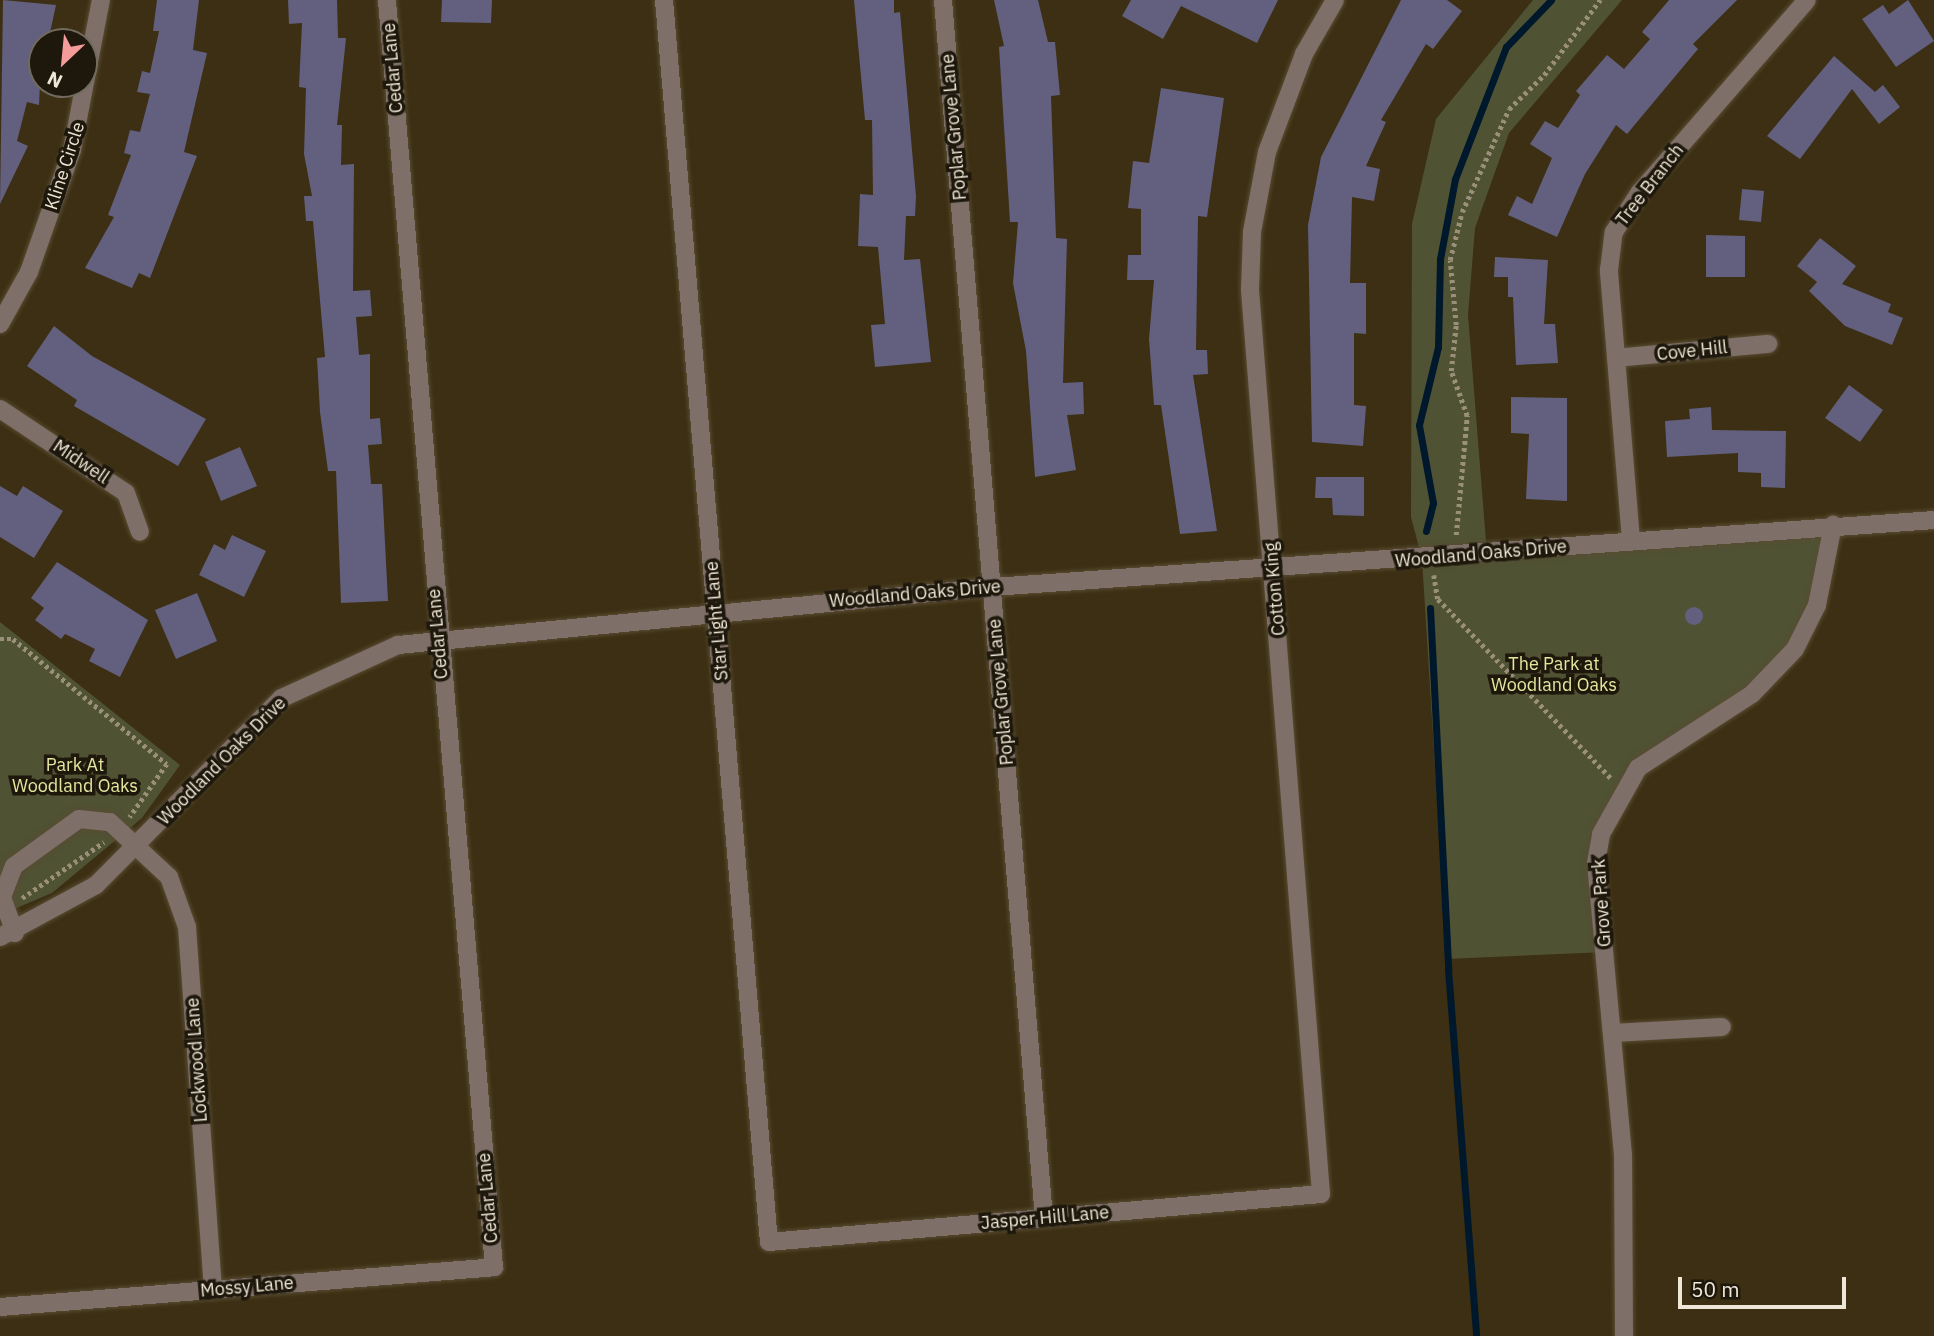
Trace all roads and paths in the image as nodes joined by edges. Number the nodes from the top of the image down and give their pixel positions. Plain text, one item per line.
1 (101, 0) edge
2 (387, 0) edge
3 (664, 0) edge
4 (943, 0) edge
5 (1335, 0) edge
6 (1600, 0) edge
7 (1807, 0) edge
8 (0, 324) edge
9 (1768, 344) dead end
10 (1616, 358) junction
11 (0, 408) edge
12 (1934, 520) edge
13 (1833, 525) junction
14 (141, 532) dead end
15 (1632, 541) junction
16 (1457, 557) junction
17 (1432, 558) junction
18 (1274, 568) junction
19 (993, 587) junction
20 (716, 610) junction
21 (438, 637) junction
22 (0, 639) edge
23 (1624, 788) junction
24 (121, 830) junction
25 (140, 845) junction
26 (5, 906) junction
27 (7, 935) edge
28 (1722, 1027) dead end
29 (1613, 1033) junction
30 (1321, 1194) joint
31 (1044, 1217) junction
32 (769, 1242) joint
33 (495, 1267) joint
34 (213, 1290) junction
35 (0, 1307) edge
36 (1624, 1336) edge

1 - 8 street, Kline Circle
2 - 21 street, Cedar Lane
3 - 20 street, Star Light Lane
4 - 19 street, Poplar Grove Lane
5 - 18 street, Cotton King
6 - 16 path
7 - 10 street, Tree Branch
9 - 10 street, Cove Hill
10 - 15 street, Tree Branch
11 - 14 street, Midwell
12 - 13 street, Woodland Oaks Drive
13 - 15 street, Woodland Oaks Drive
13 - 23 street, Grove Park
15 - 16 street, Woodland Oaks Drive
16 - 17 street, Woodland Oaks Drive
17 - 18 street, Woodland Oaks Drive
17 - 23 path
18 - 19 street, Woodland Oaks Drive
18 - 30 street, Cotton King
19 - 20 street, Woodland Oaks Drive
19 - 31 street, Poplar Grove Lane
20 - 21 street, Woodland Oaks Drive
20 - 32 street, Star Light Lane
21 - 25 street, Woodland Oaks Drive
21 - 33 street, Cedar Lane
22 - 24 path
23 - 29 street, Grove Park
24 - 25 street, Lockwood Lane
24 - 26 path
24 - 26 street, Lockwood Lane
25 - 27 street, Woodland Oaks Drive
25 - 34 street, Lockwood Lane
26 - 27 street
28 - 29 street
29 - 36 street, Grove Park
30 - 31 street, Jasper Hill Lane
31 - 32 street, Jasper Hill Lane
33 - 34 street, Mossy Lane
34 - 35 street, Mossy Lane

